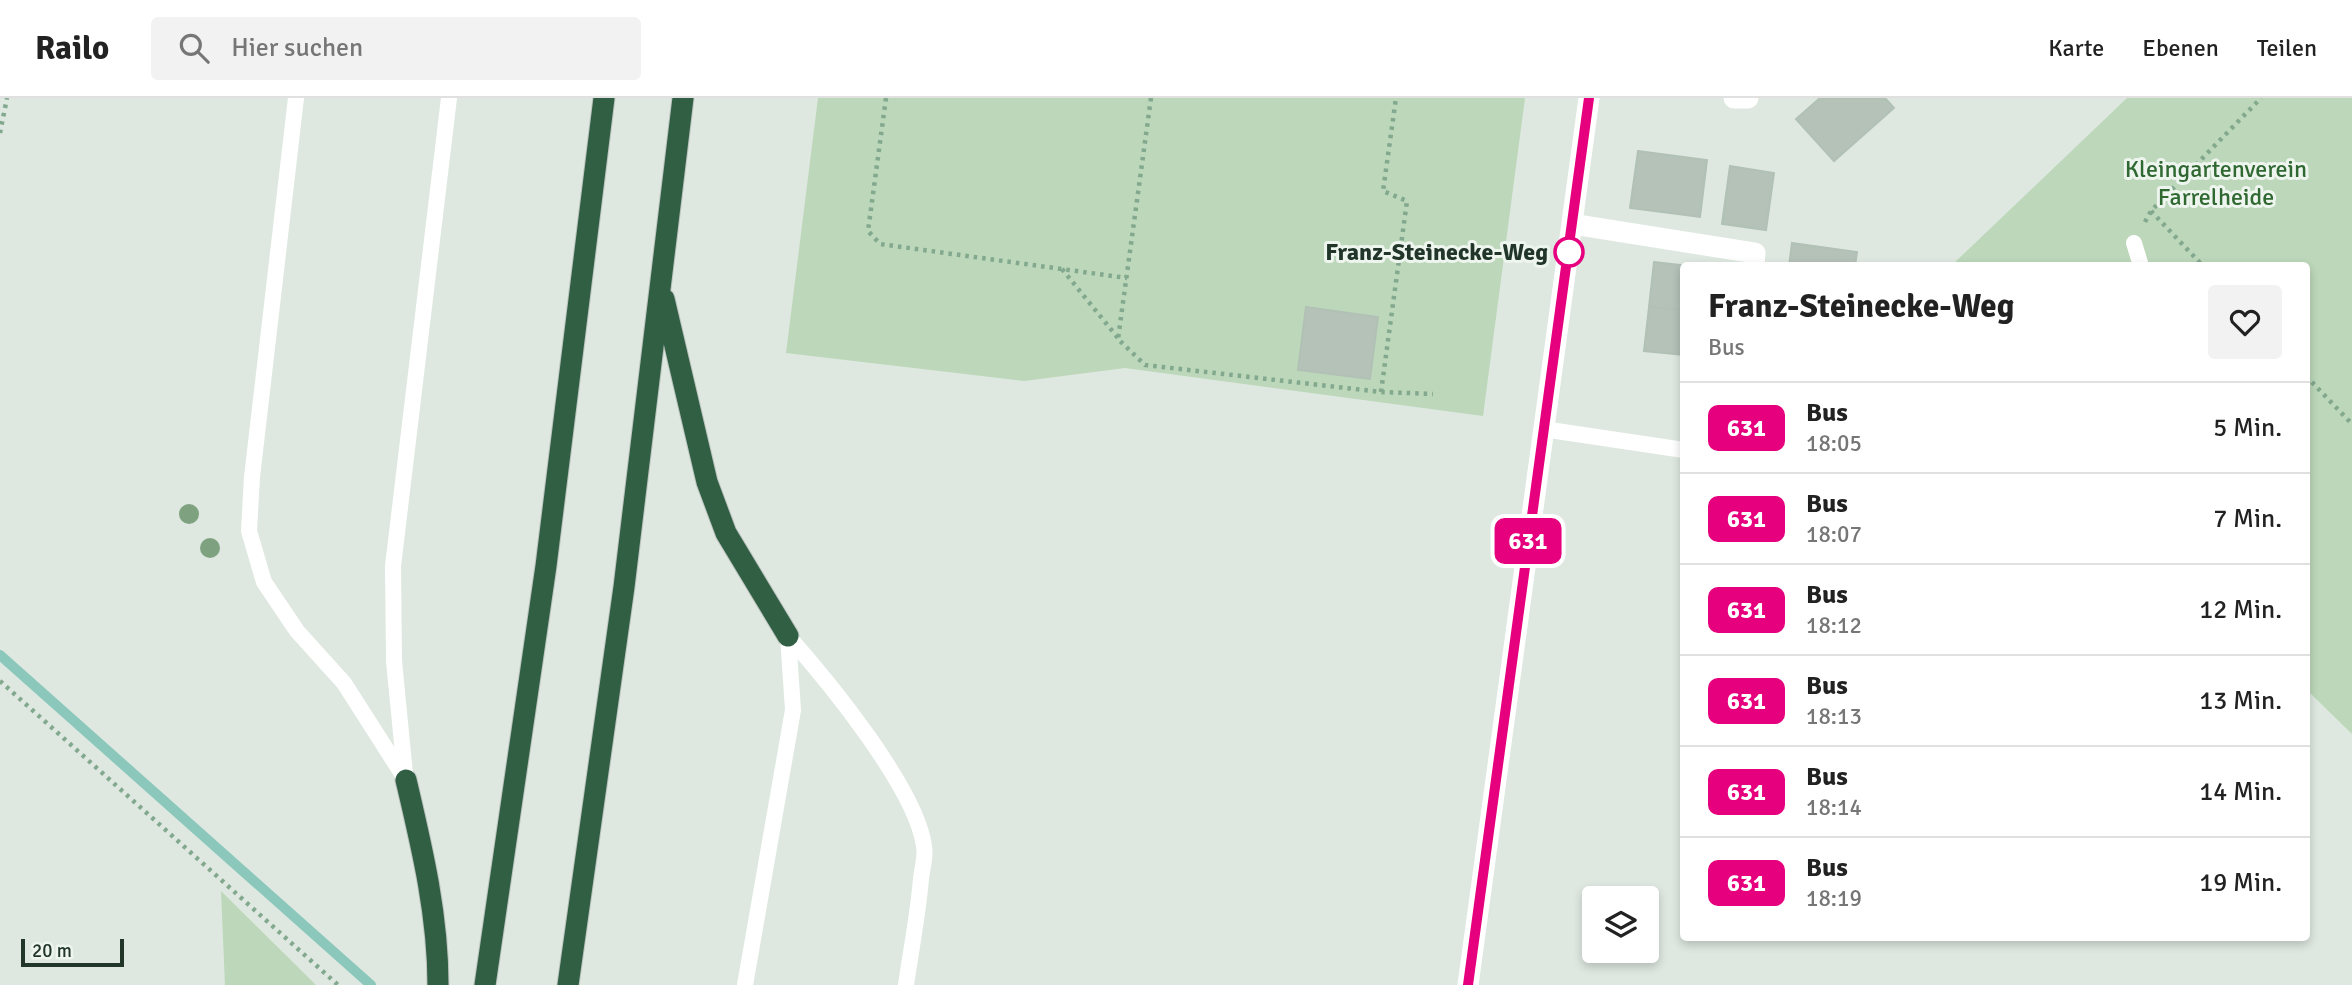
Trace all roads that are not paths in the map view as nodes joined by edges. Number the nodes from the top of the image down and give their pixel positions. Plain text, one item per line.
1 (296, 98) edge
2 (449, 98) edge
3 (604, 98) edge
4 (682, 98) edge
5 (1589, 98) edge
6 (1734, 98) edge
7 (1748, 98) edge
8 (1572, 224) junction
9 (2134, 243) dead end
10 (1754, 262) edge
11 (2140, 262) edge
12 (661, 284) junction
13 (1543, 429) junction
14 (1680, 449) edge
15 (788, 636) junction
16 (406, 780) junction
17 (438, 985) edge
18 (485, 985) edge
19 (568, 985) edge
20 (746, 985) edge
21 (906, 985) edge
22 (1468, 985) edge

1 - 16 lane
2 - 16 lane
3 - 18 highway
4 - 12 highway
5 - 8 street
6 - 7 street
8 - 10 street
8 - 13 street
9 - 11 lane
12 - 15 highway
12 - 19 highway
13 - 14 lane
13 - 22 street
15 - 20 lane
15 - 21 lane
16 - 17 highway

